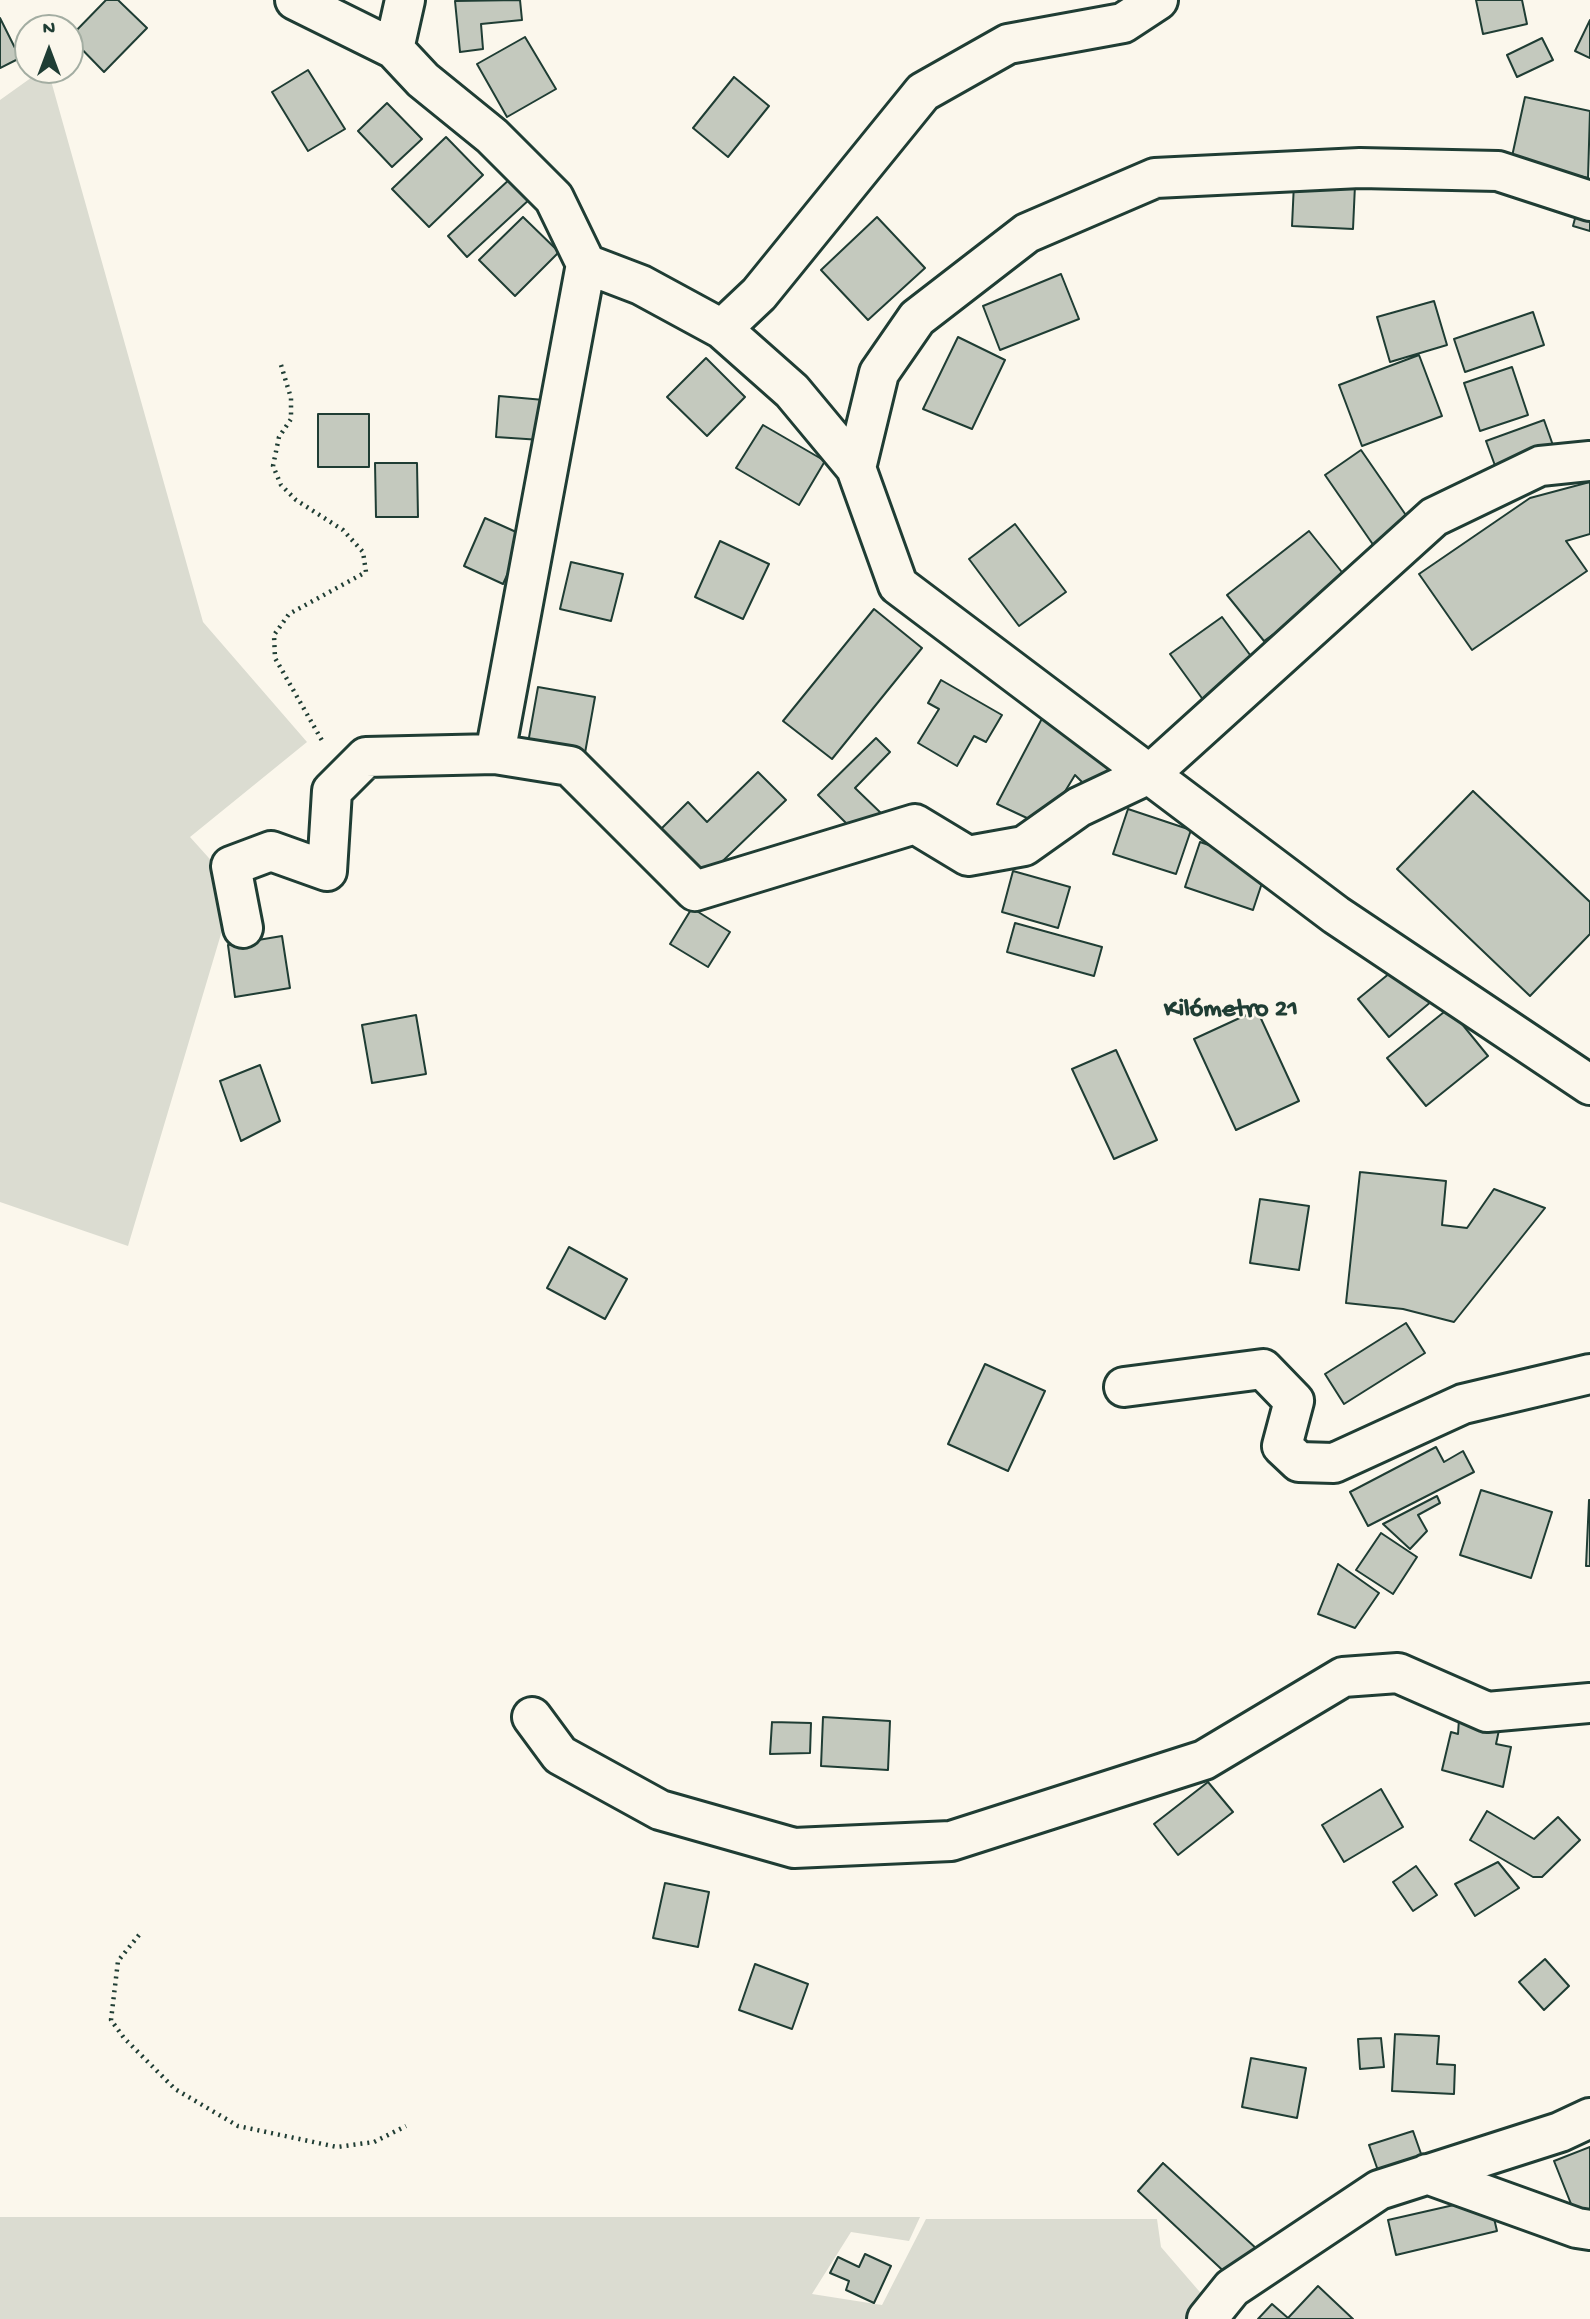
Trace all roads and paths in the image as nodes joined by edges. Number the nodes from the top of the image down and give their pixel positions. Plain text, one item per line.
1 (295, 0) edge
2 (405, 0) edge
3 (1158, 0) edge
4 (394, 49) junction
5 (1590, 201) edge
6 (586, 264) junction
7 (722, 329) junction
8 (281, 365) dead end
9 (1590, 461) edge
10 (856, 468) junction
11 (495, 754) junction
12 (1151, 772) junction
13 (349, 774) junction
14 (243, 928) dead end
15 (1590, 1084) edge
16 (1590, 1374) edge
17 (1124, 1387) dead end
18 (1590, 1703) edge
19 (531, 1717) dead end
20 (139, 1935) dead end
21 (1590, 2118) edge
22 (406, 2126) dead end
23 (1427, 2174) junction
24 (1590, 2230) edge
25 (1208, 2319) edge

1 - 4 street
2 - 4 street
3 - 7 street
4 - 6 street
5 - 10 street
6 - 7 street
6 - 11 street
7 - 10 street
8 - 13 path
9 - 12 street
10 - 12 street
11 - 12 street
11 - 13 street
12 - 15 street
13 - 14 street
16 - 17 street
18 - 19 street
20 - 22 path
21 - 23 street
23 - 24 street
23 - 25 street

